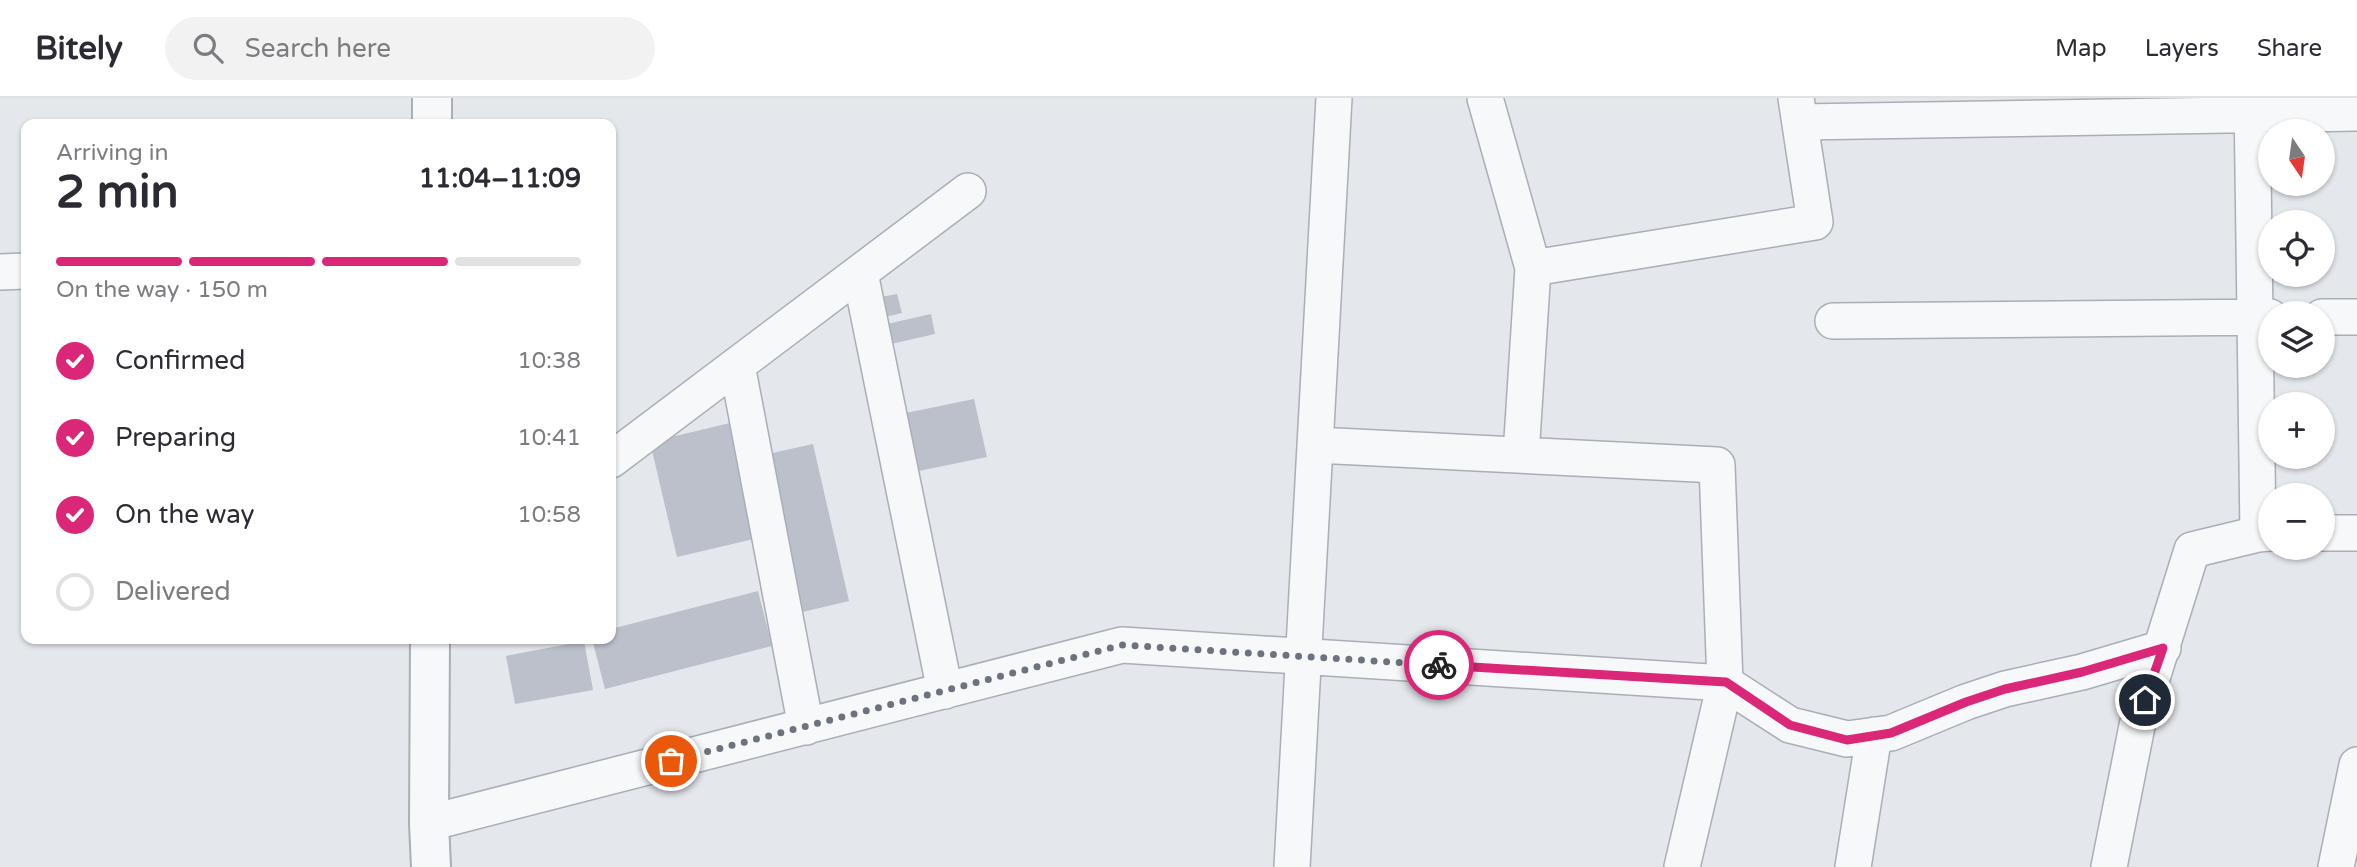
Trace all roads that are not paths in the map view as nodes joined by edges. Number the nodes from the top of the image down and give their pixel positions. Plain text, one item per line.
1 (432, 98) edge
2 (1334, 98) edge
3 (1485, 98) edge
4 (2252, 106) edge
5 (1798, 110) edge
6 (2357, 113) edge
7 (432, 119) edge
8 (968, 191) dead end
9 (1532, 268) junction
10 (21, 271) edge
11 (0, 272) edge
12 (860, 273) junction
13 (2262, 301) edge
14 (2258, 317) edge
15 (2335, 317) edge
16 (2357, 317) edge
17 (1833, 321) dead end
18 (737, 365) junction
19 (2263, 378) edge
20 (1315, 445) junction
21 (616, 456) edge
22 (1521, 456) junction
23 (2264, 483) edge
24 (2335, 533) edge
25 (2357, 533) edge
26 (2258, 534) edge
27 (430, 644) edge
28 (2163, 648) junction
29 (1304, 657) junction
30 (1726, 682) junction
31 (945, 691) junction
32 (806, 726) junction
33 (1874, 735) junction
34 (2357, 765) edge
35 (429, 823) junction
36 (432, 867) edge
37 (1292, 867) edge
38 (1682, 867) edge
39 (1853, 867) edge
40 (2109, 867) edge
41 (2336, 867) edge

1 - 7 street
2 - 20 street
3 - 9 street
4 - 5 street
4 - 6 street
4 - 13 street
5 - 9 street
8 - 12 street
9 - 22 street
10 - 11 street
12 - 18 street
12 - 31 street
14 - 17 street
15 - 16 street
18 - 21 street
18 - 32 street
19 - 23 street
20 - 22 street
20 - 29 street
22 - 30 street
24 - 25 street
26 - 28 street
27 - 35 street
28 - 33 street
28 - 40 street
29 - 30 street
29 - 31 street
29 - 37 street
30 - 33 street
30 - 38 street
31 - 32 street
32 - 35 street
33 - 39 street
34 - 41 street
35 - 36 street

